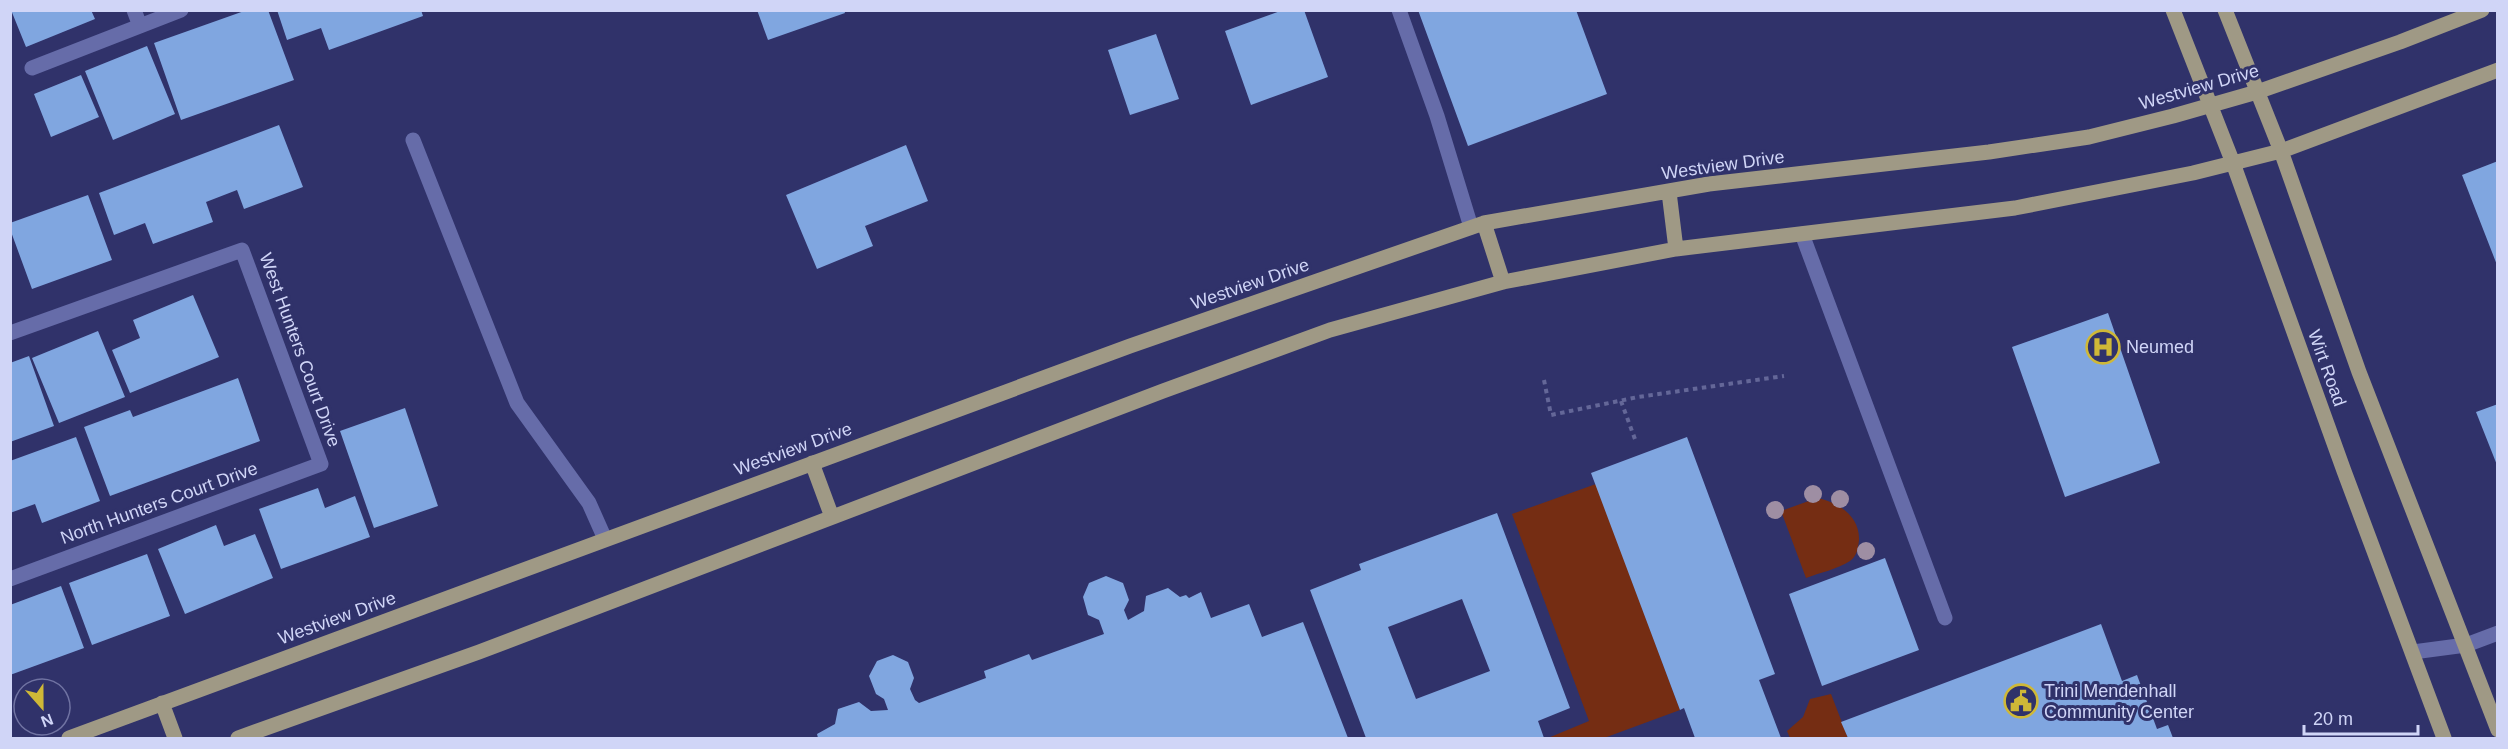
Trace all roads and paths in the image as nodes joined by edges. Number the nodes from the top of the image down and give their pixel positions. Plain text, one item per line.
1 (134, 10) edge
2 (181, 10) edge
3 (1399, 10) edge
4 (2173, 10) edge
5 (2224, 10) edge
6 (2482, 10) edge
7 (140, 26) junction
8 (32, 68) dead end
9 (2498, 70) edge
10 (2257, 92) junction
11 (2211, 106) junction
12 (412, 140) dead end
13 (2281, 151) junction
14 (2233, 163) junction
15 (1669, 192) junction
16 (1478, 225) junction
17 (1802, 234) junction
18 (1677, 249) junction
19 (1503, 282) junction
20 (10, 333) edge
21 (1784, 376) dead end
22 (1544, 380) dead end
23 (1621, 401) junction
24 (1636, 442) dead end
25 (812, 463) junction
26 (321, 464) joint
27 (832, 517) junction
28 (605, 539) junction
29 (10, 579) edge
30 (1945, 618) dead end
31 (2498, 633) edge
32 (2466, 645) junction
33 (2413, 651) junction
34 (162, 704) junction
35 (2498, 730) edge
36 (69, 738) edge
37 (176, 738) edge
38 (238, 738) edge
39 (2444, 738) edge

1 - 7 street
2 - 7 street
3 - 16 street
4 - 11 main road, Wirt Road
5 - 10 main road, Wirt Road
6 - 10 main road, Westview Drive
7 - 8 street
9 - 13 main road
10 - 11 main road, Westview Drive
10 - 13 main road, Wirt Road
11 - 14 main road, Wirt Road
11 - 15 main road, Westview Drive
12 - 28 street
13 - 14 main road
13 - 32 main road, Wirt Road
14 - 17 main road
14 - 33 main road, Wirt Road
15 - 16 main road, Westview Drive
15 - 18 main road
16 - 19 main road
16 - 25 main road, Westview Drive
17 - 18 main road
17 - 30 street
18 - 19 main road
19 - 27 main road
20 - 26 street, West Hunters Court Drive
21 - 23 path
22 - 23 path
23 - 24 path
25 - 27 main road
25 - 28 main road, Westview Drive
26 - 29 street, North Hunters Court Drive
27 - 38 main road
28 - 34 main road, Westview Drive
31 - 32 street
32 - 33 street
32 - 35 main road, Wirt Road
33 - 39 main road, Wirt Road
34 - 36 main road, Westview Drive
34 - 37 main road

